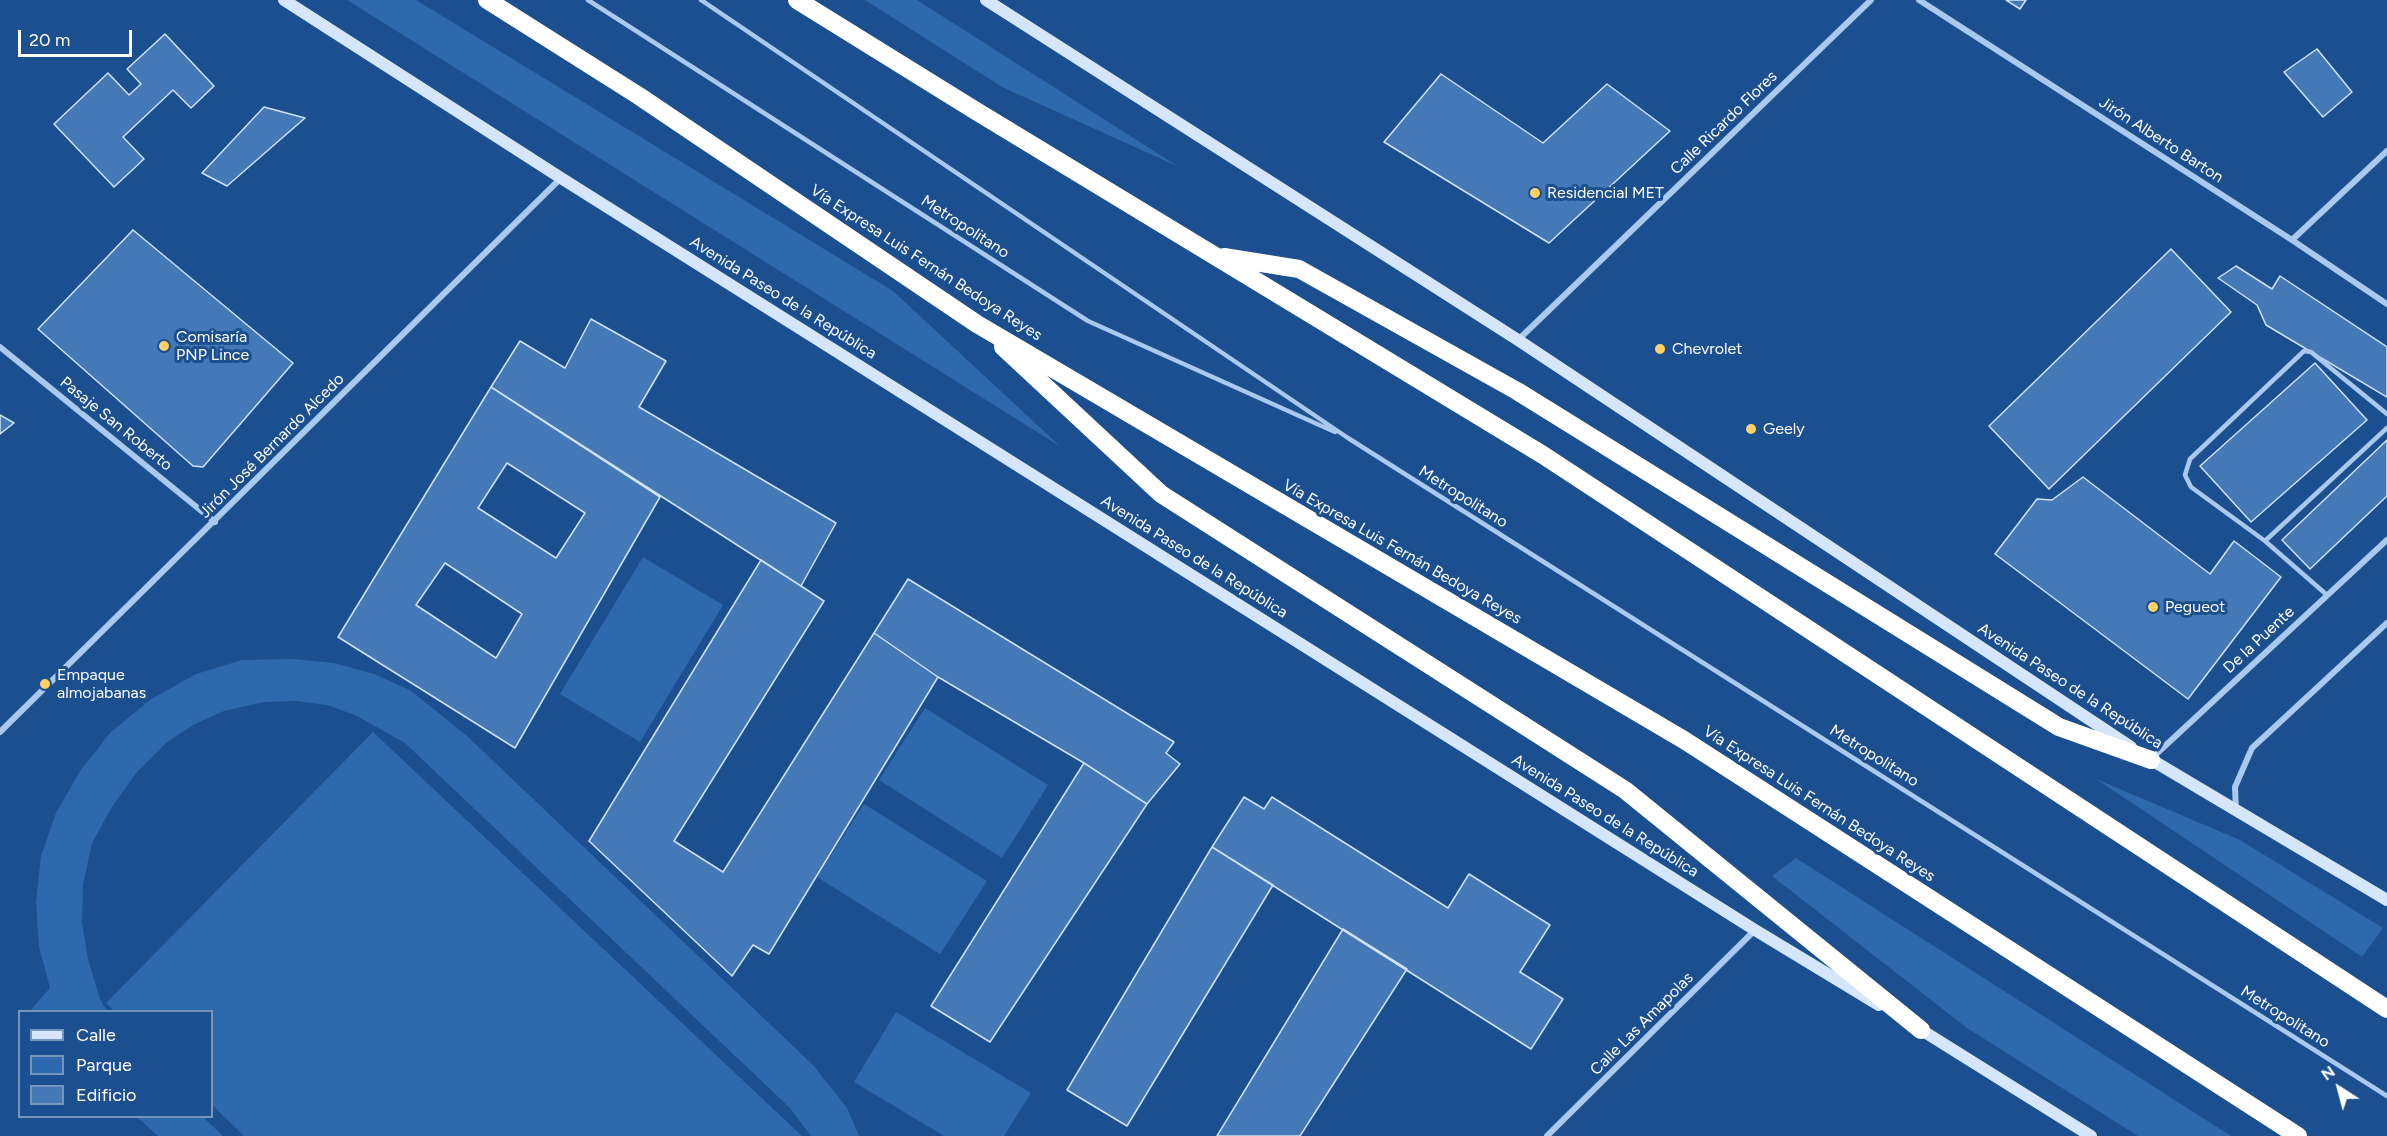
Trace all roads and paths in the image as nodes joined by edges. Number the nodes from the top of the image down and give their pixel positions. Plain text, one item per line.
1 (284, 0) edge
2 (487, 0) edge
3 (588, 0) edge
4 (701, 0) edge
5 (797, 0) edge
6 (986, 0) edge
7 (1871, 0) edge
8 (1919, 0) edge
9 (2387, 151) edge
10 (561, 178) junction
11 (2292, 240) junction
12 (1213, 256) junction
13 (2387, 304) edge
14 (977, 324) junction
15 (1518, 340) junction
16 (0, 347) edge
17 (2387, 414) edge
18 (2387, 428) edge
19 (1348, 438) junction
20 (215, 522) junction
21 (2387, 540) edge
22 (2265, 541) junction
23 (2327, 595) junction
24 (2387, 623) edge
25 (0, 732) edge
26 (2151, 760) junction
27 (2236, 811) junction
28 (2387, 900) edge
29 (1755, 930) junction
30 (2387, 1010) edge
31 (1921, 1030) junction
32 (2387, 1096) edge
33 (1547, 1136) edge
34 (2091, 1136) edge
35 (2298, 1136) edge

1 - 10 main road, Avenida Paseo de la República
2 - 14 highway, Vía Expresa Luis Fernán Bedoya Reyes
3 - 19 lane, Metropolitano
4 - 19 lane, Metropolitano
5 - 12 highway
6 - 15 main road, Avenida Paseo de la República
7 - 15 street, Calle Ricardo Flores
8 - 11 street, Jirón Alberto Barton
9 - 11 street
10 - 20 street, Jirón José Bernardo Alcedo
10 - 29 main road, Avenida Paseo de la República
11 - 13 street, Jirón Alberto Barton
12 - 26 highway
12 - 30 highway
14 - 31 highway
14 - 35 highway, Vía Expresa Luis Fernán Bedoya Reyes
15 - 26 main road, Avenida Paseo de la República
16 - 20 street, Pasaje San Roberto
17 - 22 lane
18 - 22 lane
19 - 32 lane, Metropolitano
20 - 25 street, Jirón José Bernardo Alcedo
21 - 23 street, De la Puente
22 - 23 lane
23 - 26 street, De la Puente
24 - 27 street
26 - 27 main road, Avenida Paseo de la República
27 - 28 main road, Avenida Paseo de la República
29 - 31 main road, Avenida Paseo de la República
29 - 33 street, Calle Las Amapolas
31 - 34 main road, Avenida Paseo de la República

